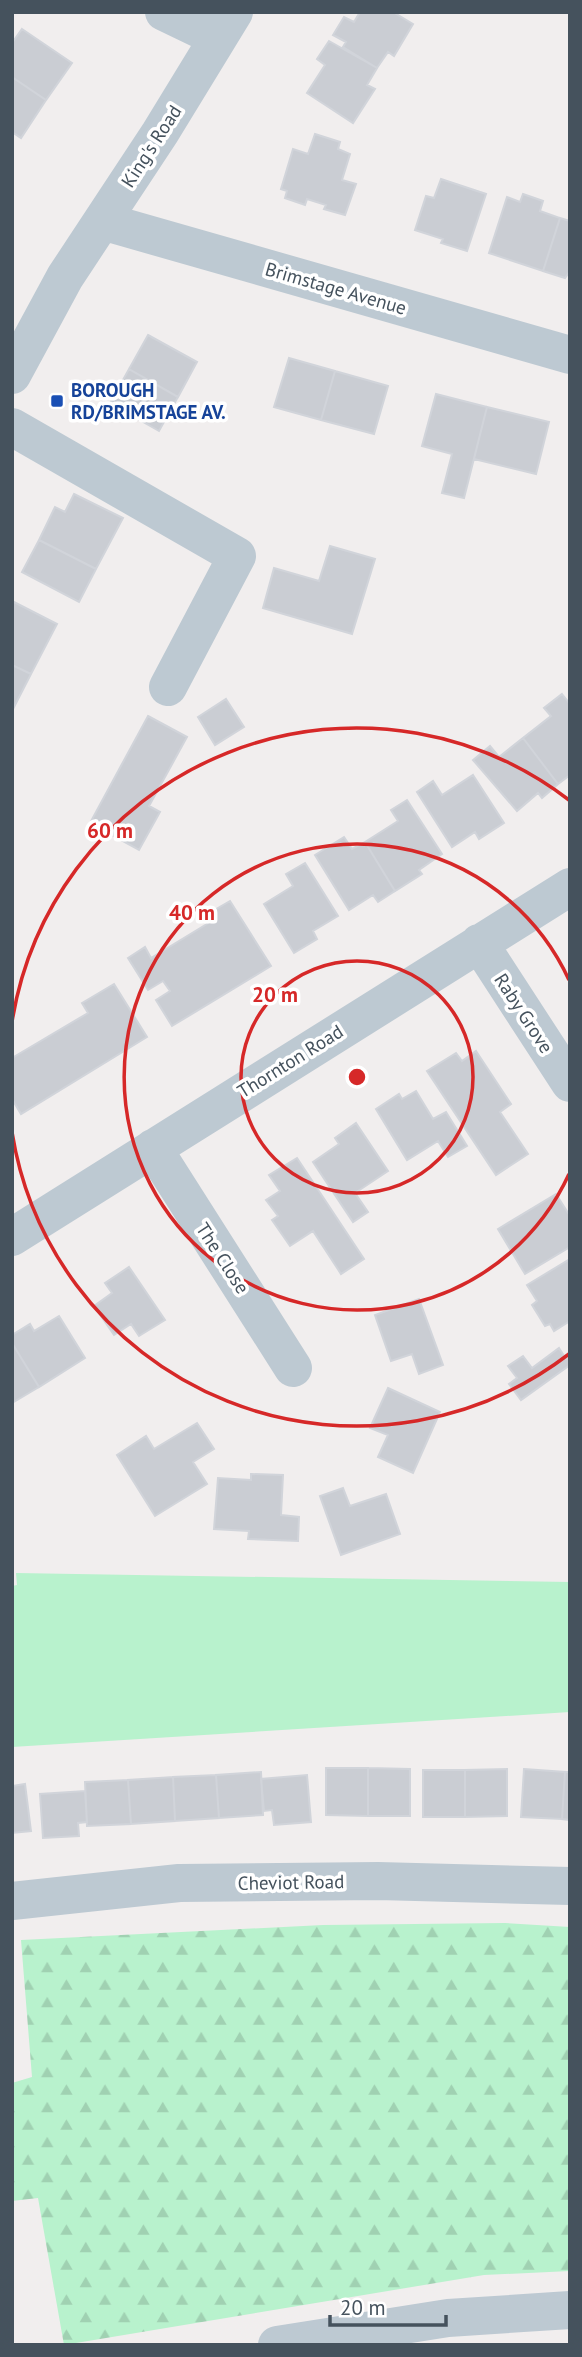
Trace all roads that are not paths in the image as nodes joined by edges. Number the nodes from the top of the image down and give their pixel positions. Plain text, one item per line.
1 (163, 12) edge
2 (226, 25) edge
3 (102, 221) junction
4 (570, 355) edge
5 (12, 375) edge
6 (12, 427) edge
7 (168, 687) dead end
8 (570, 887) edge
9 (479, 943) junction
10 (570, 1083) edge
11 (153, 1148) junction
12 (12, 1237) edge
13 (293, 1368) dead end
14 (570, 1886) edge
15 (12, 1901) edge
16 (570, 2310) edge
17 (277, 2345) edge

1 - 2 street
2 - 3 street, King's Road
3 - 4 street, Brimstage Avenue
3 - 5 street, King's Road
6 - 7 street
8 - 9 street, Thornton Road
9 - 10 street, Raby Grove
9 - 11 street, Thornton Road
11 - 12 street, Thornton Road
11 - 13 street, The Close
14 - 15 street, Cheviot Road
16 - 17 street

